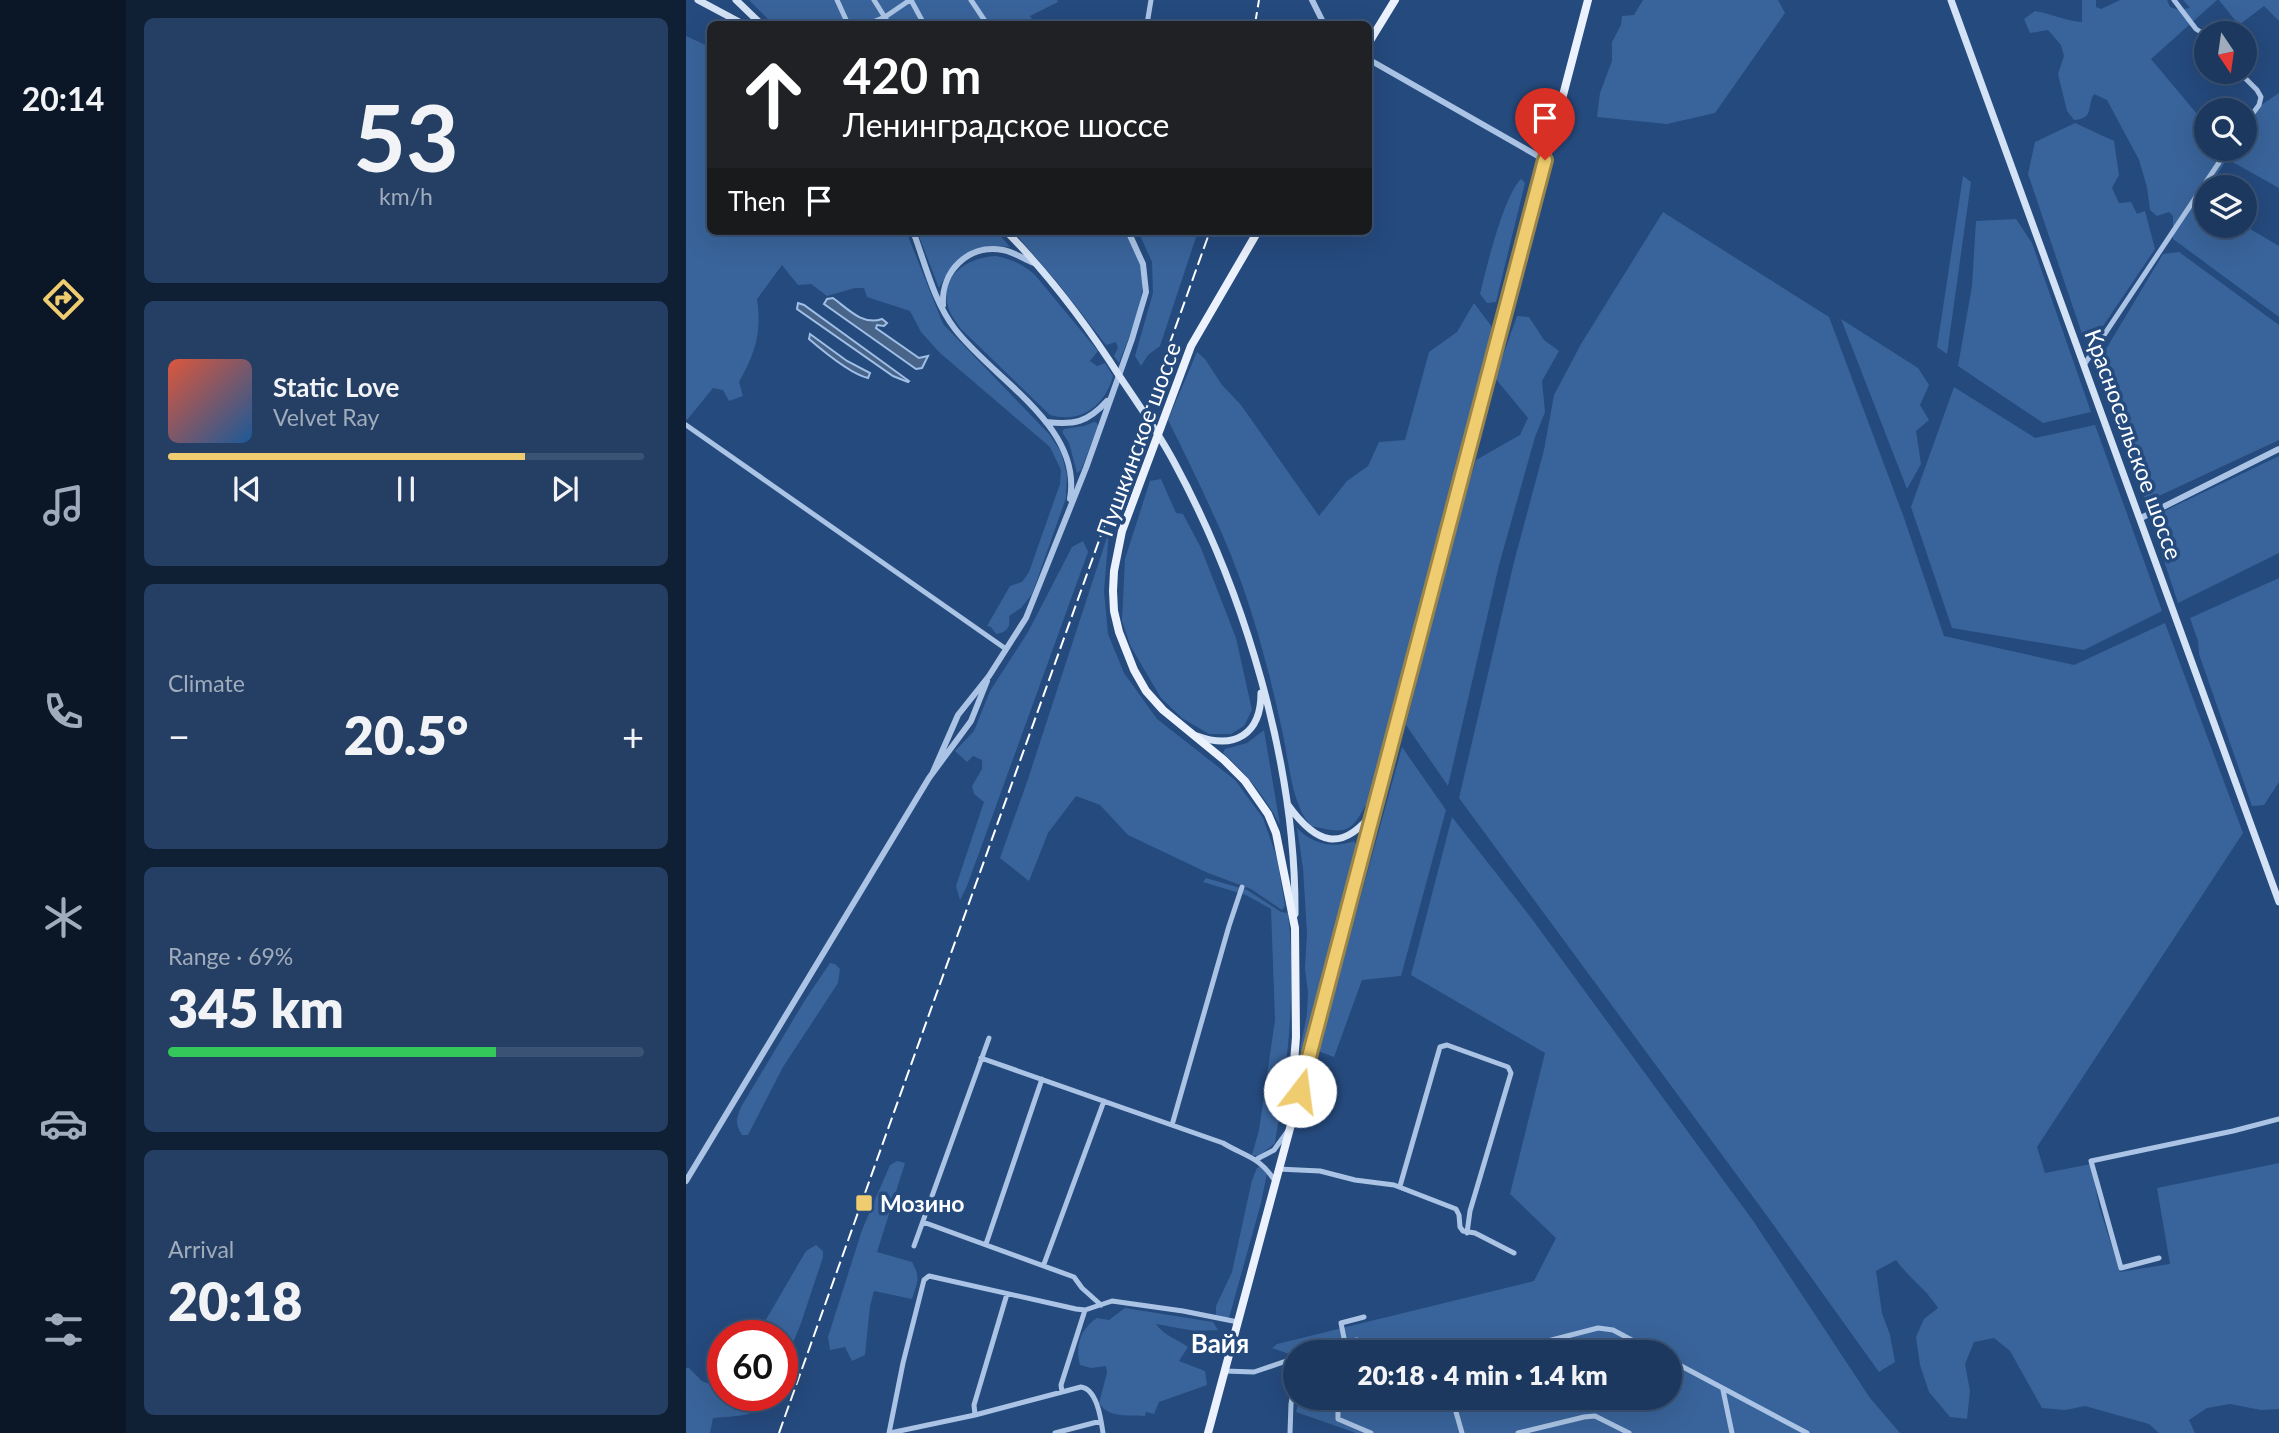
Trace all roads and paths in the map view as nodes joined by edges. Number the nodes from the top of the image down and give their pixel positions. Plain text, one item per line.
1 (698, 0) edge
2 (708, 0) edge
3 (736, 0) edge
4 (837, 0) edge
5 (874, 0) edge
6 (911, 0) edge
7 (971, 0) edge
8 (1152, 0) edge
9 (1312, 0) edge
10 (1395, 0) edge
11 (1588, 0) edge
12 (1951, 0) edge
13 (2174, 0) edge
14 (884, 17) junction
15 (737, 21) edge
16 (745, 21) edge
17 (758, 21) edge
18 (847, 21) edge
19 (875, 21) edge
20 (887, 21) edge
21 (922, 21) edge
22 (985, 21) edge
23 (1148, 21) edge
24 (1322, 21) edge
25 (2194, 26) edge
26 (1372, 37) edge
27 (1372, 60) edge
28 (2251, 84) edge
29 (2257, 108) edge
30 (1545, 160) junction
31 (2220, 161) edge
32 (915, 235) edge
33 (1010, 235) edge
34 (1130, 235) edge
35 (1256, 235) edge
36 (1035, 263) junction
37 (943, 310) junction
38 (2084, 365) junction
39 (1111, 397) junction
40 (1046, 422) junction
41 (686, 425) edge
42 (2279, 449) edge
43 (1068, 512) junction
44 (2141, 518) junction
45 (1006, 649) junction
46 (989, 676) junction
47 (1261, 682) junction
48 (967, 702) junction
49 (976, 710) junction
50 (953, 724) junction
51 (965, 730) junction
52 (1191, 734) junction
53 (933, 772) junction
54 (1287, 803) junction
55 (1374, 810) junction
56 (1242, 887) dead end
57 (2279, 902) edge
58 (1295, 928) junction
59 (989, 1038) dead end
60 (981, 1058) junction
61 (1042, 1079) junction
62 (1104, 1101) junction
63 (2279, 1119) edge
64 (1172, 1125) junction
65 (1288, 1129) junction
66 (1257, 1159) junction
67 (1278, 1169) junction
68 (686, 1181) edge
69 (1275, 1181) junction
70 (1399, 1186) junction
71 (923, 1222) junction
72 (1467, 1233) junction
73 (986, 1244) junction
74 (914, 1246) dead end
75 (1514, 1253) dead end
76 (2159, 1258) dead end
77 (1044, 1264) junction
78 (1007, 1294) junction
79 (1101, 1305) junction
80 (1085, 1310) junction
81 (1364, 1317) dead end
82 (1238, 1322) junction
83 (1344, 1340) edge
84 (1551, 1340) edge
85 (1632, 1340) edge
86 (1283, 1362) edge
87 (1682, 1367) edge
88 (1225, 1371) junction
89 (1723, 1390) junction
90 (1062, 1392) junction
91 (1291, 1410) edge
92 (1338, 1410) edge
93 (1455, 1410) edge
94 (975, 1415) junction
95 (1101, 1421) junction
96 (889, 1433) edge
97 (1055, 1433) edge
98 (1103, 1433) edge
99 (1208, 1433) edge
100 (1290, 1433) edge
101 (1371, 1433) edge
102 (1462, 1433) edge
103 (1518, 1433) edge
104 (1629, 1433) edge
105 (1732, 1433) edge
106 (1807, 1433) edge

1 - 15 main road
2 - 16 main road
3 - 17 main road
4 - 18 street
5 - 14 street
6 - 14 street
6 - 21 street
7 - 22 street
8 - 23 street
9 - 24 street
10 - 26 main road
11 - 30 main road
12 - 38 main road, Красносельское шоссе
13 - 25 street
14 - 19 street
14 - 20 street
27 - 30 street
28 - 29 street
30 - 55 main road
31 - 38 street
32 - 37 street
33 - 36 main road
34 - 39 street
35 - 52 main road, Пушкинское шоссе
36 - 37 street
36 - 47 main road
37 - 40 street
38 - 44 main road, Красносельское шоссе
39 - 40 street
39 - 43 street
40 - 43 street
41 - 45 street
42 - 44 street
43 - 45 street
44 - 57 main road, Красносельское шоссе
45 - 46 street
46 - 48 street
46 - 49 street
47 - 52 main road
47 - 54 main road
48 - 49 street
48 - 50 street
49 - 51 street
50 - 51 street
50 - 53 street
51 - 53 street
52 - 58 main road, Пушкинское шоссе
53 - 68 street
54 - 55 main road
54 - 58 main road
55 - 65 main road
56 - 64 street
58 - 65 main road, Пушкинское шоссе
59 - 60 street
60 - 61 street
60 - 71 street
61 - 62 street
61 - 73 street
62 - 64 street
62 - 77 street
63 - 76 street
64 - 66 street
65 - 66 street
65 - 67 main road
66 - 69 street
67 - 69 main road
67 - 70 street
69 - 82 main road
70 - 72 street
70 - 72 street
71 - 73 street
71 - 74 street
72 - 75 street
73 - 77 street
77 - 79 street
78 - 80 street
78 - 94 street
78 - 96 street
79 - 80 street
79 - 82 street
80 - 90 street
81 - 83 street
82 - 88 main road
84 - 85 street
86 - 88 street
87 - 89 street
88 - 99 main road
89 - 105 street
89 - 106 street
90 - 94 street
90 - 95 street
91 - 100 street
92 - 101 street
93 - 102 street
94 - 96 street
95 - 97 street
95 - 98 street
103 - 104 street

